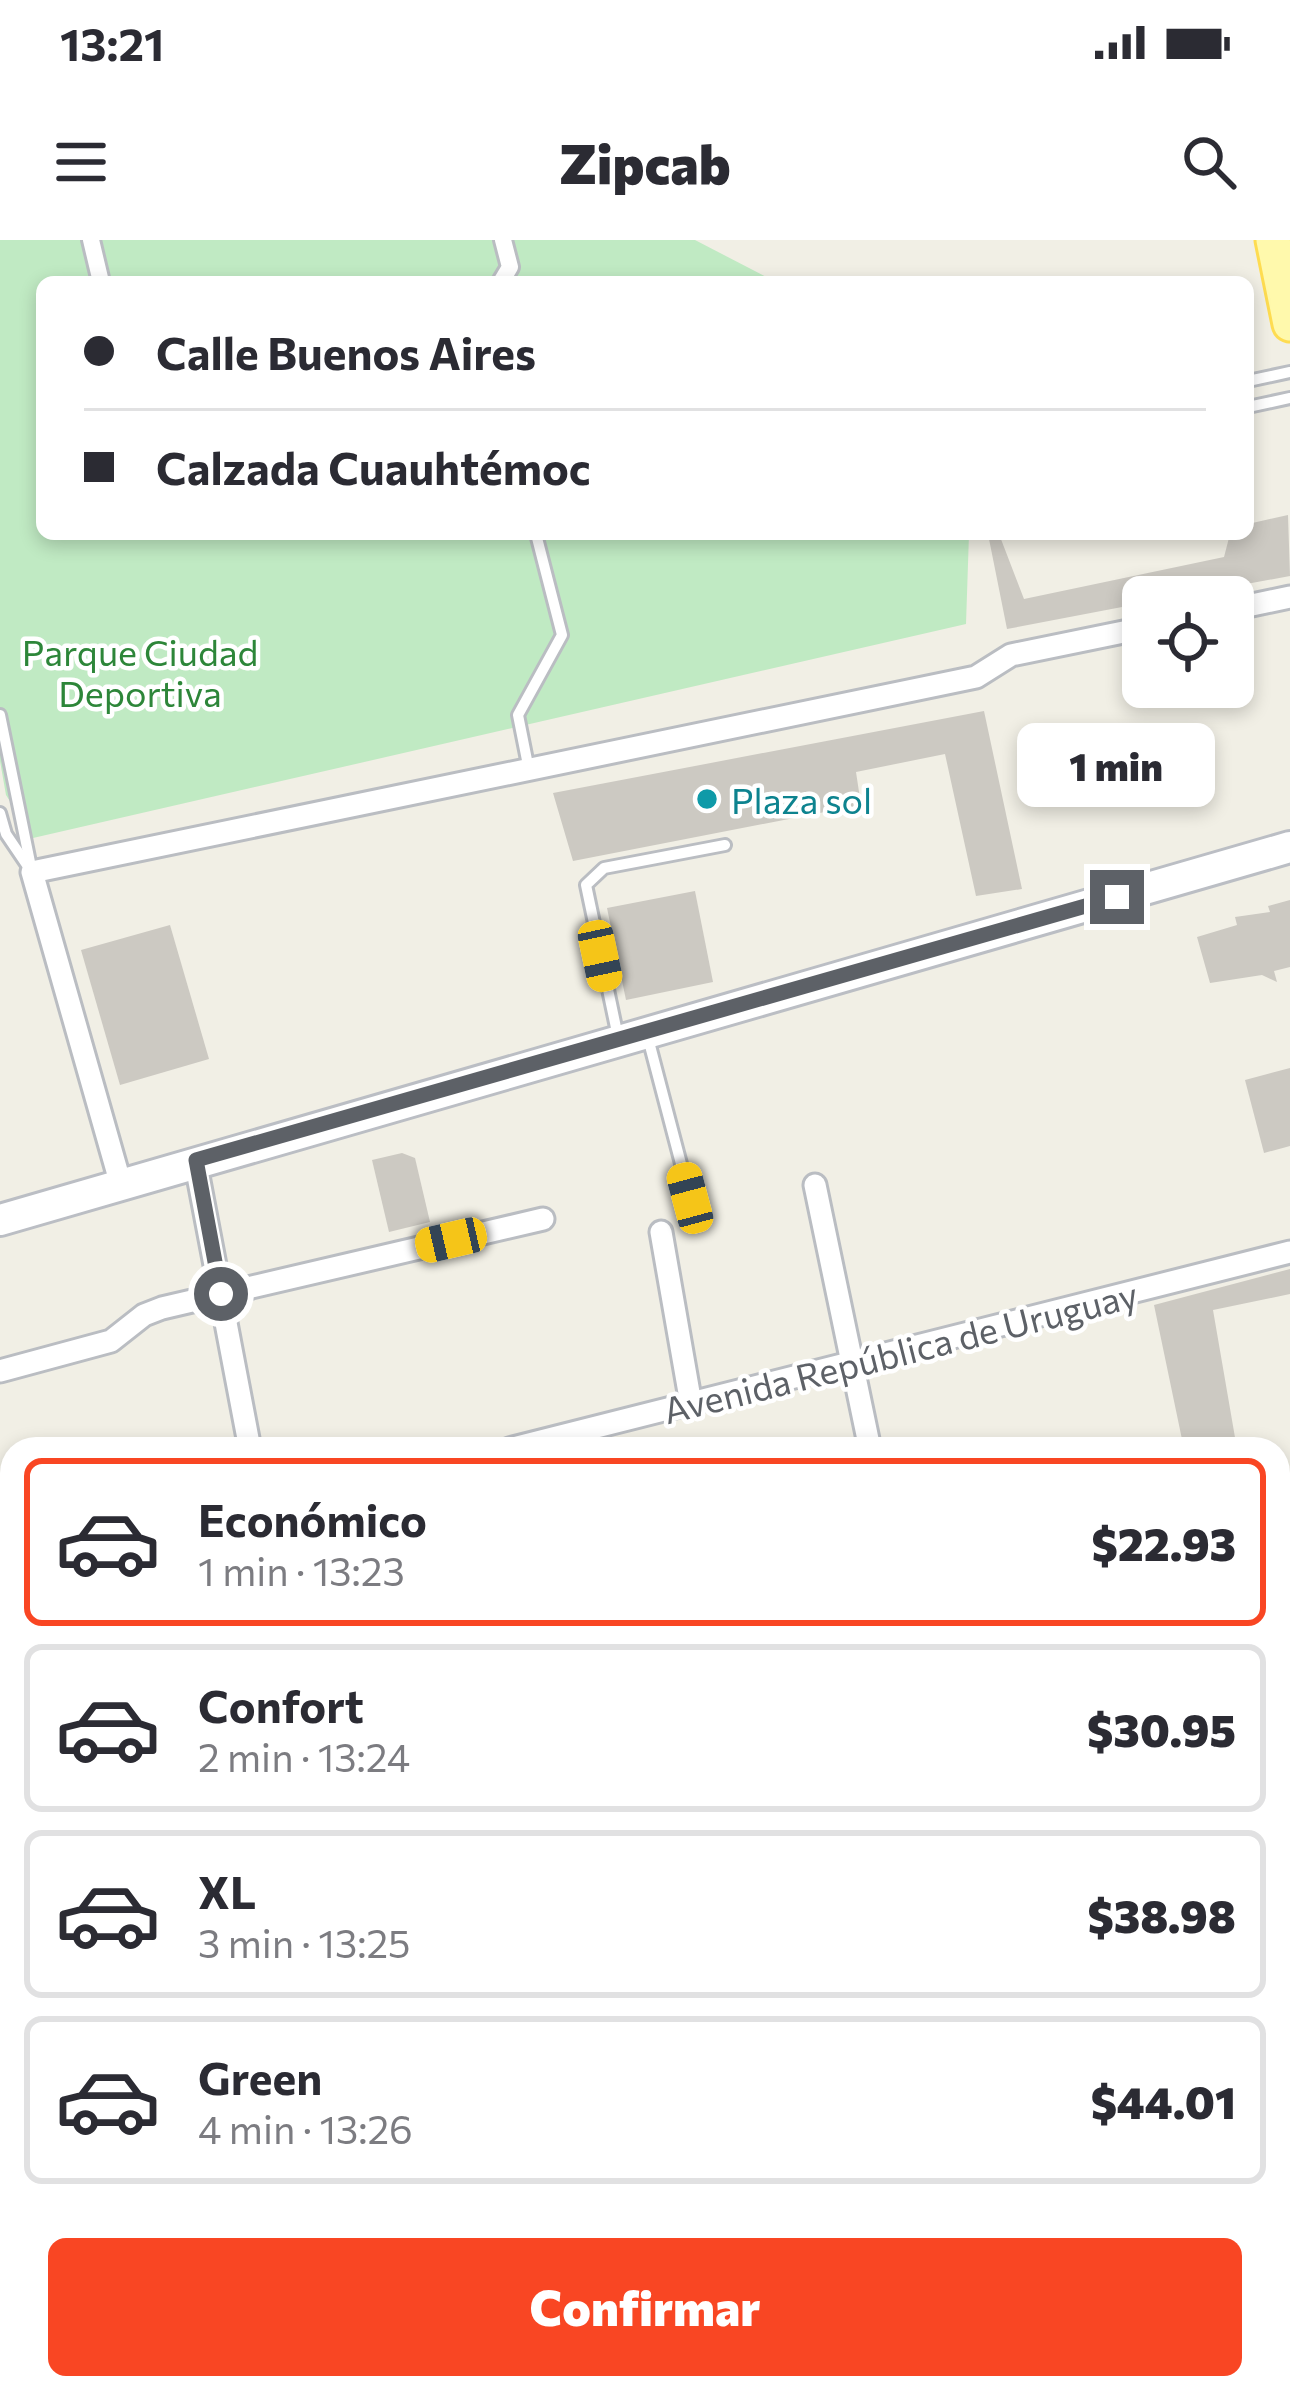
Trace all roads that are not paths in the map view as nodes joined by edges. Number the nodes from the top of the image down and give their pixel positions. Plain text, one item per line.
1 (91, 240) edge
2 (503, 240) edge
3 (1273, 240) edge
4 (100, 276) edge
5 (505, 276) edge
6 (1290, 324) edge
7 (1290, 372) edge
8 (1254, 380) edge
9 (1290, 398) edge
10 (1254, 406) edge
11 (538, 540) edge
12 (1290, 598) edge
13 (1254, 605) edge
14 (1122, 632) edge
15 (0, 716) edge
16 (529, 770) junction
17 (0, 813) edge
18 (725, 845) dead end
19 (1290, 847) edge
20 (32, 872) junction
21 (633, 1036) junction
22 (196, 1160) junction
23 (121, 1185) junction
24 (815, 1185) dead end
25 (690, 1198) dead end
26 (543, 1219) dead end
27 (0, 1220) edge
28 (662, 1232) dead end
29 (1290, 1252) edge
30 (221, 1294) junction
31 (853, 1363) junction
32 (0, 1371) edge
33 (691, 1404) junction
34 (248, 1437) edge
35 (558, 1437) edge
36 (868, 1437) edge

1 - 4 street
2 - 5 street
3 - 6 main road
7 - 8 lane
9 - 10 lane
11 - 16 lane
12 - 13 street
14 - 16 street
15 - 20 lane
16 - 20 street
17 - 20 lane
18 - 21 lane
19 - 21 main road
20 - 23 street
21 - 22 main road
21 - 25 lane
22 - 23 main road
22 - 30 street
23 - 27 main road
24 - 31 street
26 - 30 street
28 - 33 street
29 - 31 street, Avenida República de Uruguay
30 - 32 street
30 - 34 street
31 - 33 street, Avenida República de Uruguay
31 - 36 street
33 - 35 street, Avenida República de Uruguay

